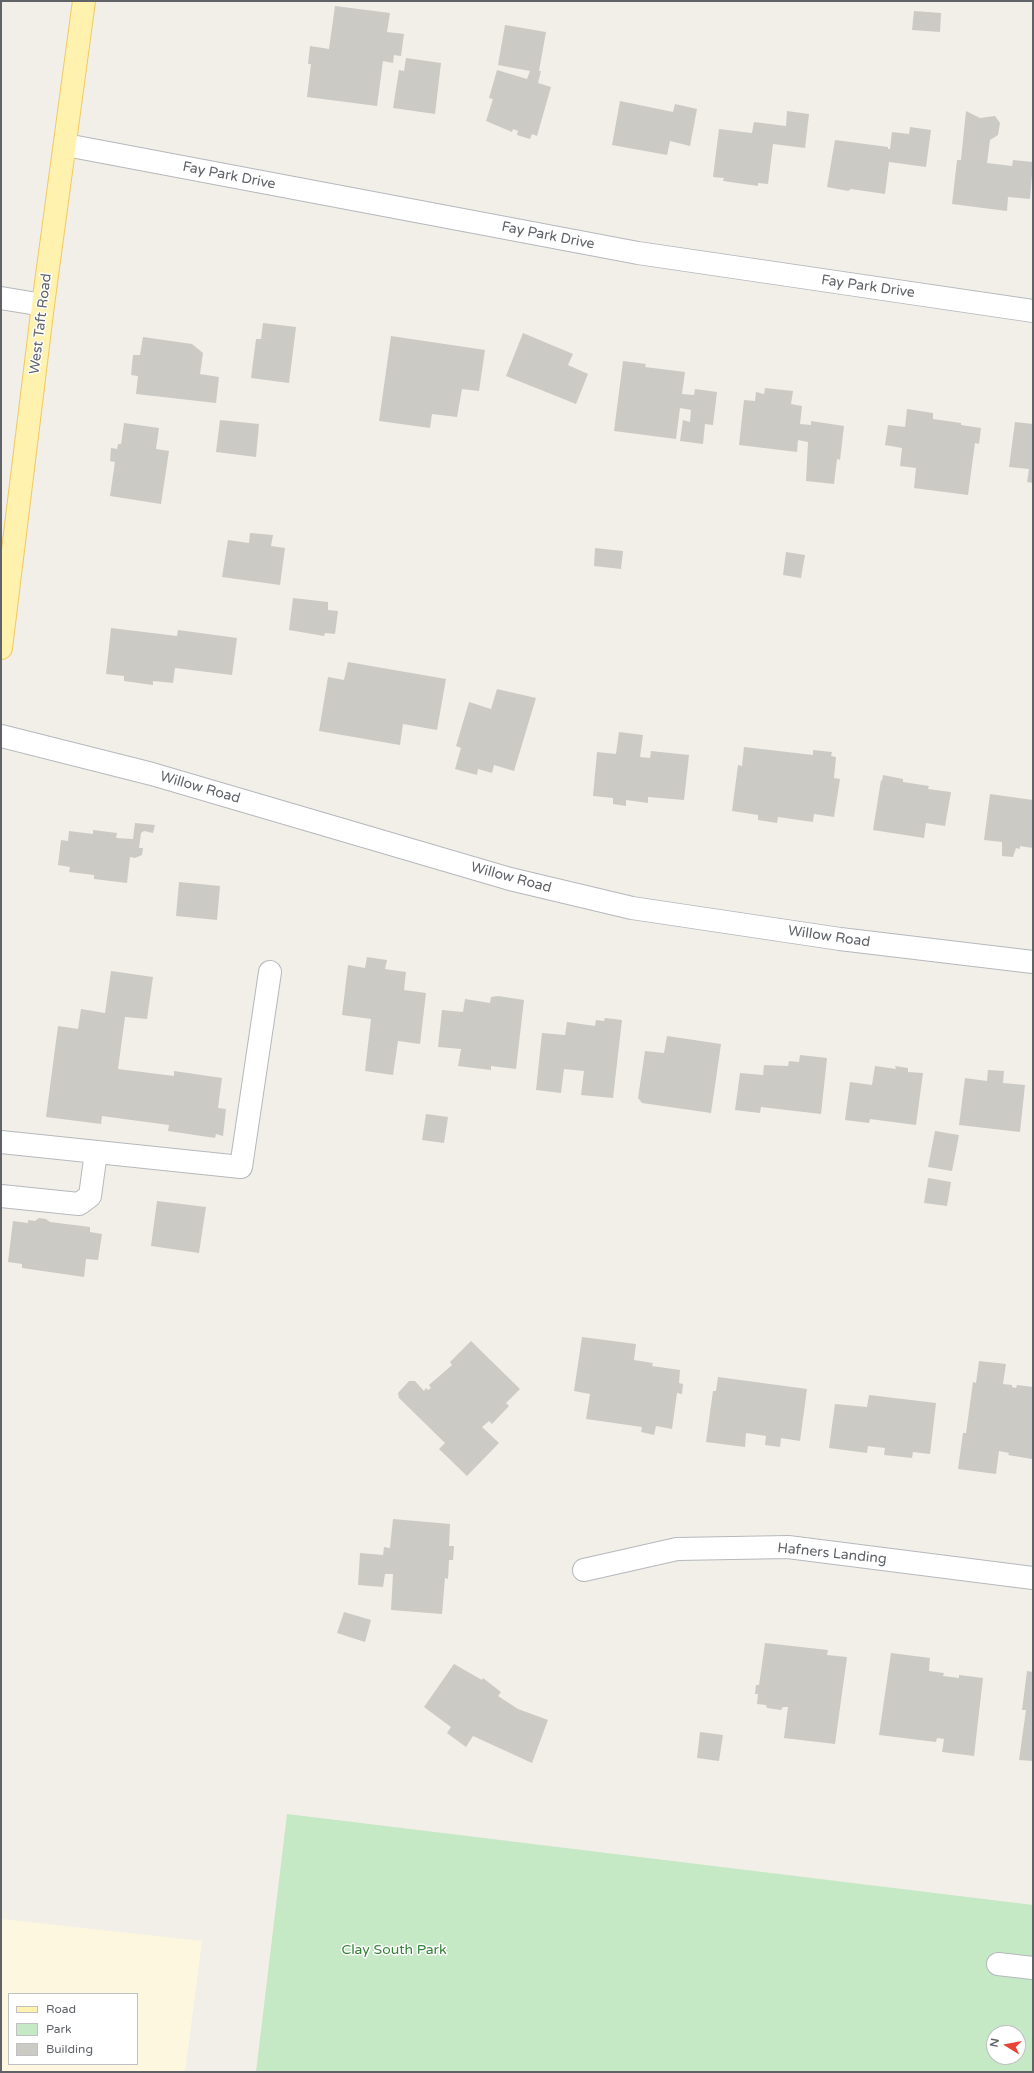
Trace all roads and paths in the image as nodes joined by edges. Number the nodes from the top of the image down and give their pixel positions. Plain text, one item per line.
1 (84, 1) edge
2 (66, 145) junction
3 (1, 298) edge
4 (43, 305) junction
5 (1033, 311) edge
6 (1, 648) edge
7 (1, 736) edge
8 (1033, 962) edge
9 (270, 972) dead end
10 (1, 1142) edge
11 (96, 1152) junction
12 (1, 1196) edge
13 (584, 1570) dead end
14 (1033, 1578) edge
15 (998, 1964) dead end
16 (1033, 1968) edge

1 - 2 main road, West Taft Road
2 - 4 main road, West Taft Road
2 - 5 street, Fay Park Drive
3 - 4 street
4 - 6 main road, West Taft Road
7 - 8 street, Willow Road
9 - 11 street
10 - 11 street
11 - 12 street
13 - 14 street, Hafners Landing
15 - 16 street

